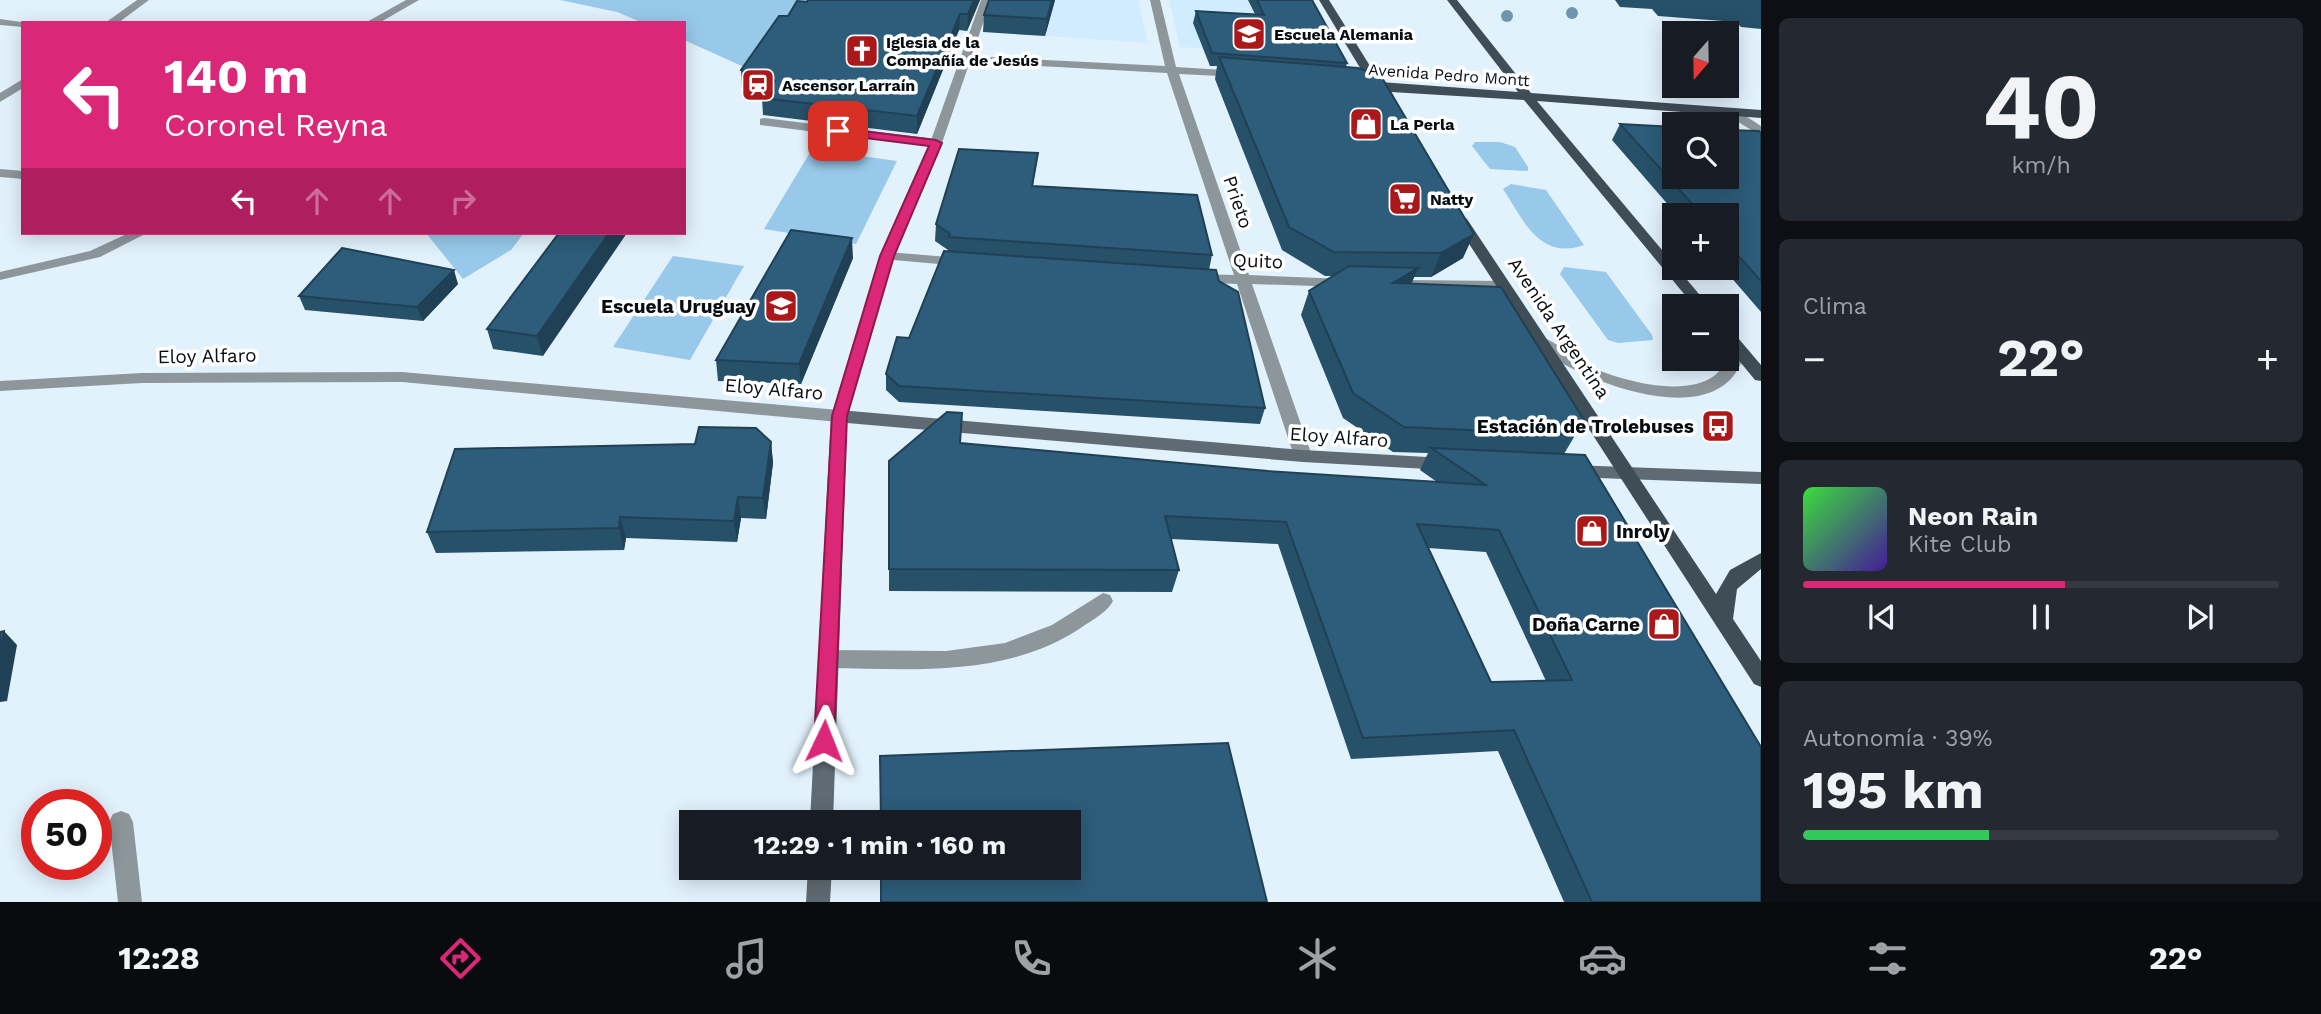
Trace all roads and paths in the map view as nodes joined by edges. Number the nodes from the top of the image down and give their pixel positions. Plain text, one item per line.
1 (144, 0) edge
2 (414, 0) edge
3 (986, 0) edge
4 (1155, 0) edge
5 (1324, 0) edge
6 (1452, 0) edge
7 (113, 21) edge
8 (374, 21) edge
9 (0, 22) edge
10 (21, 24) edge
11 (968, 59) junction
12 (1171, 69) junction
13 (1254, 76) edge
14 (21, 83) edge
15 (1528, 97) junction
16 (0, 98) edge
17 (1731, 112) edge
18 (1739, 113) edge
19 (1761, 114) edge
20 (1739, 117) edge
21 (764, 122) edge
22 (1761, 132) edge
23 (936, 143) junction
24 (0, 173) edge
25 (21, 176) edge
26 (1451, 203) edge
27 (136, 235) edge
28 (887, 256) junction
29 (984, 263) edge
30 (0, 276) edge
31 (1177, 276) edge
32 (1245, 281) junction
33 (1355, 283) edge
34 (1396, 284) edge
35 (1503, 286) junction
36 (1692, 294) edge
37 (1541, 342) junction
38 (1739, 350) edge
39 (1731, 371) edge
40 (1761, 376) edge
41 (0, 386) edge
42 (839, 416) junction
43 (1303, 456) junction
44 (1462, 465) edge
45 (1550, 470) edge
46 (1628, 472) junction
47 (1761, 478) edge
48 (1761, 561) edge
49 (1104, 601) edge
50 (1724, 619) junction
51 (828, 659) junction
52 (1761, 678) edge
53 (822, 810) edge
54 (121, 821) dead end
55 (819, 880) edge
56 (130, 902) edge
57 (818, 902) edge

1 - 7 street
2 - 8 street
3 - 11 street
4 - 12 street, Prieto
5 - 15 main road, Avenida Pedro Montt
6 - 15 main road
9 - 10 street
11 - 12 street
11 - 23 street
12 - 13 street
12 - 32 street, Prieto
14 - 16 street
15 - 17 main road, Avenida Pedro Montt
15 - 36 main road
18 - 19 main road, Avenida Pedro Montt
20 - 22 street
21 - 23 street
23 - 28 street
24 - 25 street
26 - 35 main road, Avenida Argentina
27 - 30 street
28 - 29 street
28 - 42 street
31 - 32 street, Quito
32 - 33 street, Quito
32 - 43 street, Prieto
34 - 35 street
35 - 37 main road, Avenida Argentina
37 - 39 street
37 - 46 main road, Avenida Argentina
38 - 40 main road
41 - 42 street, Eloy Alfaro
42 - 43 main road, Eloy Alfaro
42 - 51 main road
43 - 44 main road, Eloy Alfaro
45 - 46 main road
46 - 47 main road
46 - 50 main road, Avenida Argentina
48 - 50 main road
49 - 51 street
50 - 52 main road, Avenida Argentina
51 - 53 main road
54 - 56 street
55 - 57 main road

